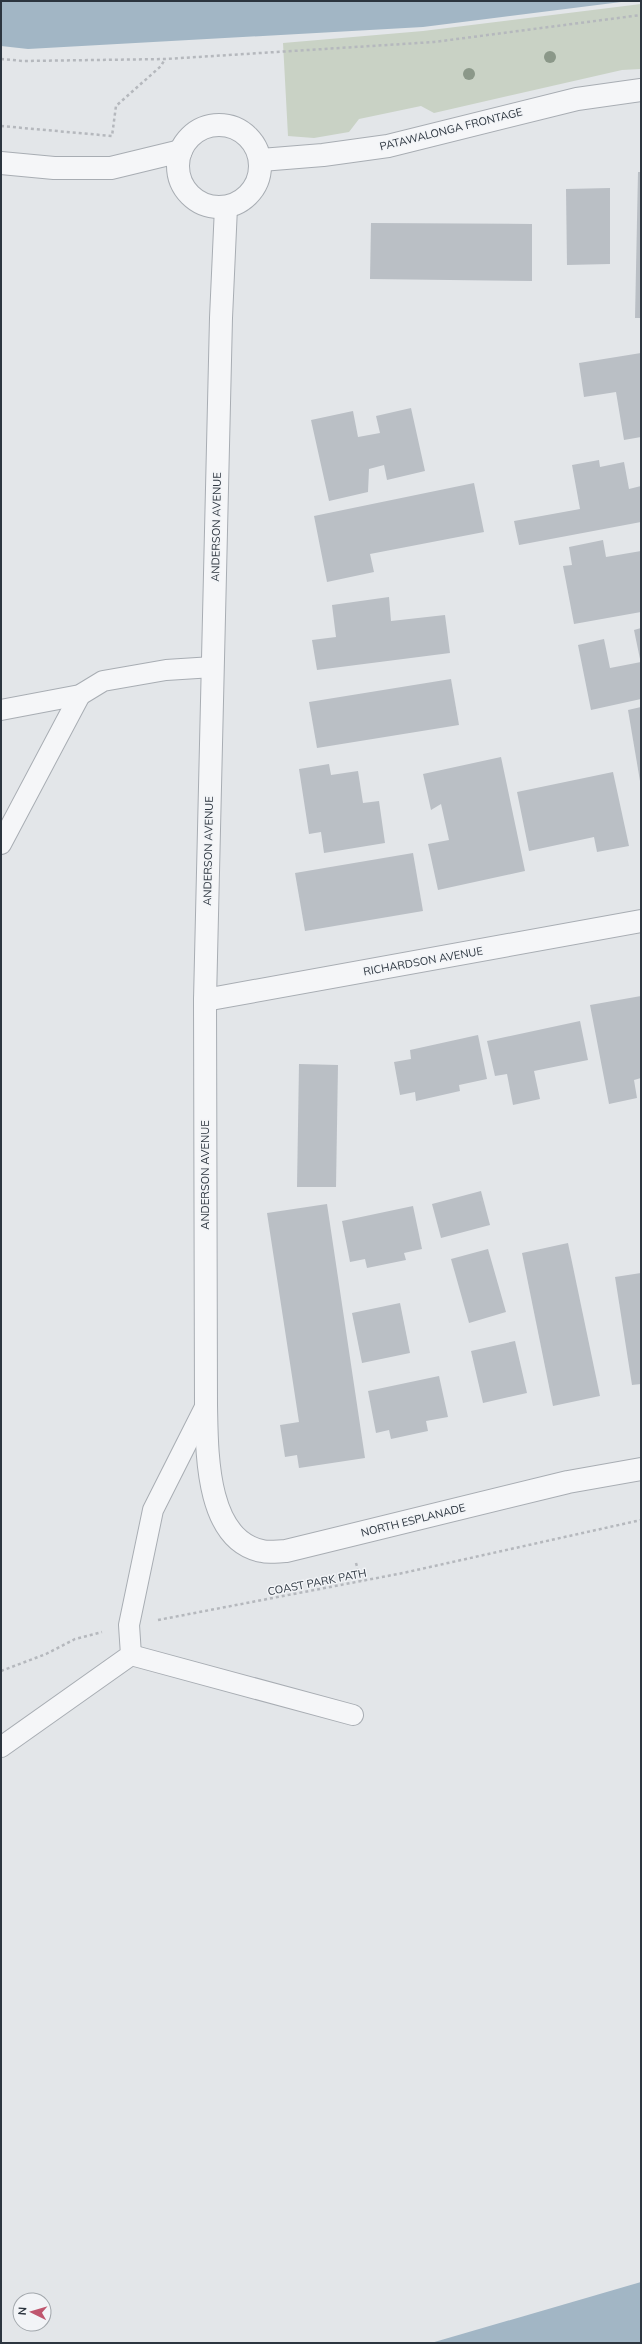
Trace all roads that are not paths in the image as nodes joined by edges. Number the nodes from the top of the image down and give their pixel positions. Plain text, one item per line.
1 (641, 90) edge
2 (181, 151) junction
3 (261, 160) junction
4 (1, 163) edge
5 (226, 208) junction
6 (213, 667) junction
7 (80, 695) junction
8 (1, 710) edge
9 (1, 844) edge
10 (641, 921) edge
11 (205, 1000) junction
12 (206, 1405) junction
13 (641, 1469) edge
14 (212, 1494) joint
15 (131, 1655) junction
16 (353, 1715) dead end
17 (1, 1747) edge

1 - 3 street, PATAWALONGA FRONTAGE
2 - 3 street
2 - 4 street
2 - 5 street
3 - 5 street
5 - 6 street, ANDERSON AVENUE
6 - 7 lane
6 - 11 street, ANDERSON AVENUE
7 - 8 lane
7 - 9 lane
10 - 11 street, RICHARDSON AVENUE
11 - 12 street, ANDERSON AVENUE
12 - 14 street, ANDERSON AVENUE
12 - 15 lane
13 - 14 street, NORTH ESPLANADE
15 - 16 lane
15 - 17 lane

